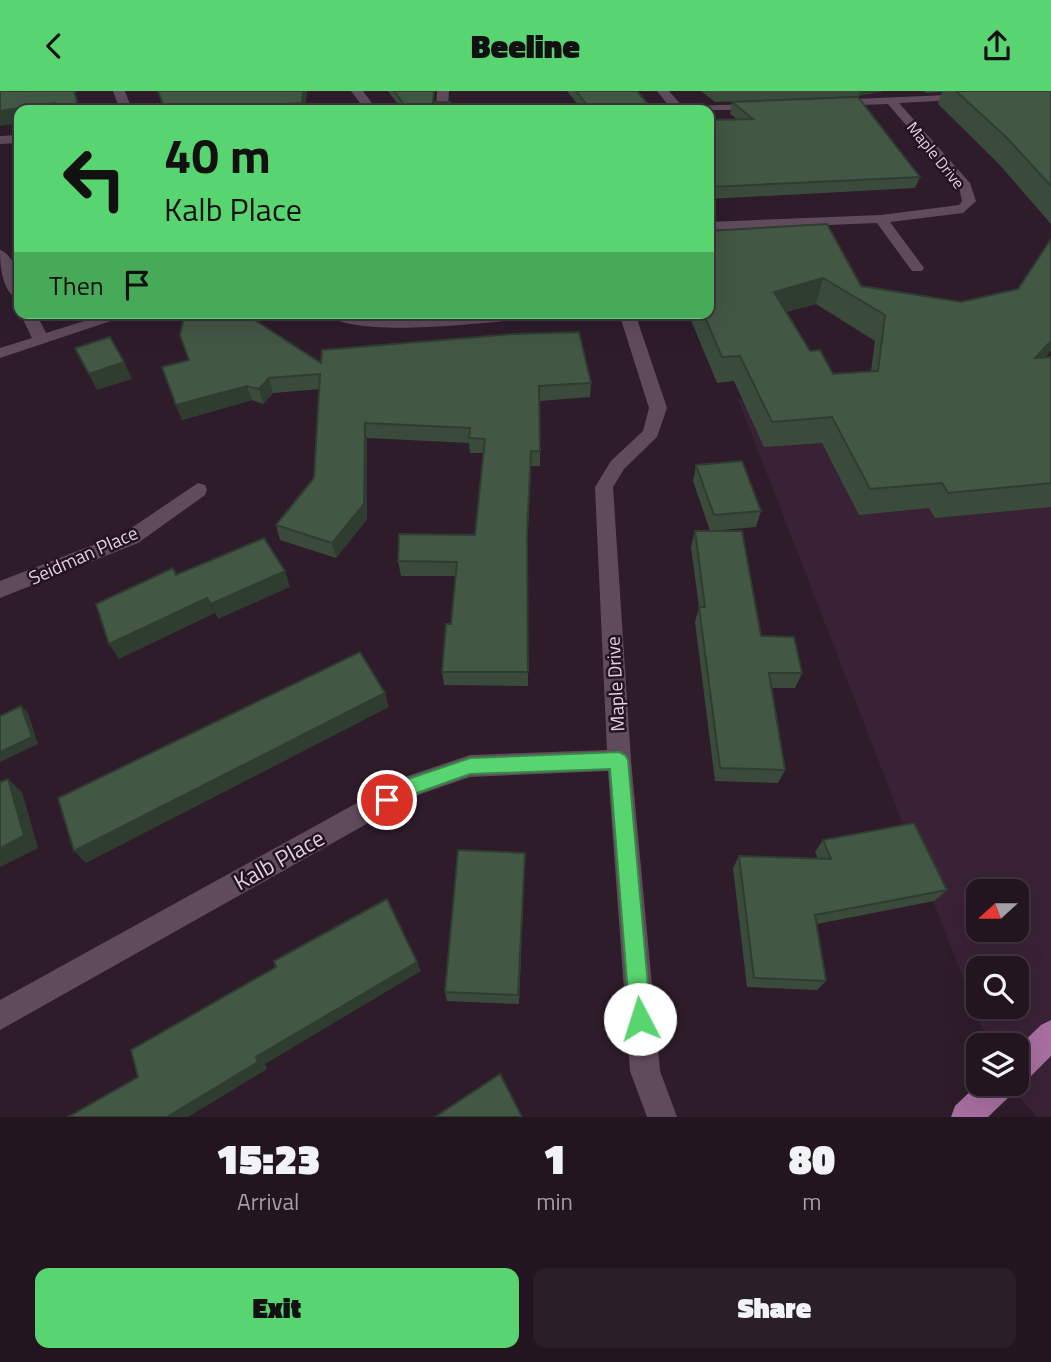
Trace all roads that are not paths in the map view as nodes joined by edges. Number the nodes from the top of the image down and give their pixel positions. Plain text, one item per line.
1 (663, 91) edge
2 (985, 96) edge
3 (891, 101) junction
4 (825, 104) edge
5 (675, 105) edge
6 (772, 106) edge
7 (714, 108) edge
8 (881, 219) junction
9 (714, 226) edge
10 (0, 254) edge
11 (917, 268) dead end
12 (14, 284) edge
13 (31, 319) edge
14 (108, 319) edge
15 (345, 319) edge
16 (452, 319) edge
17 (629, 319) edge
18 (41, 340) junction
19 (0, 353) edge
20 (198, 490) dead end
21 (0, 590) edge
22 (619, 760) junction
23 (0, 1016) edge
24 (1051, 1035) edge
25 (1029, 1056) edge
26 (987, 1096) edge
27 (662, 1117) edge
28 (965, 1117) edge

1 - 5 street
2 - 3 street
3 - 4 street
3 - 8 street, Maple Drive
6 - 7 street
8 - 9 street, Maple Drive
8 - 11 street
10 - 12 street
13 - 18 street
14 - 18 street
15 - 16 street
17 - 22 street, Maple Drive
18 - 19 street
20 - 21 street, Seidman Place
22 - 23 street, Kalb Place
22 - 27 street, Maple Drive
24 - 25 main road
26 - 28 main road

